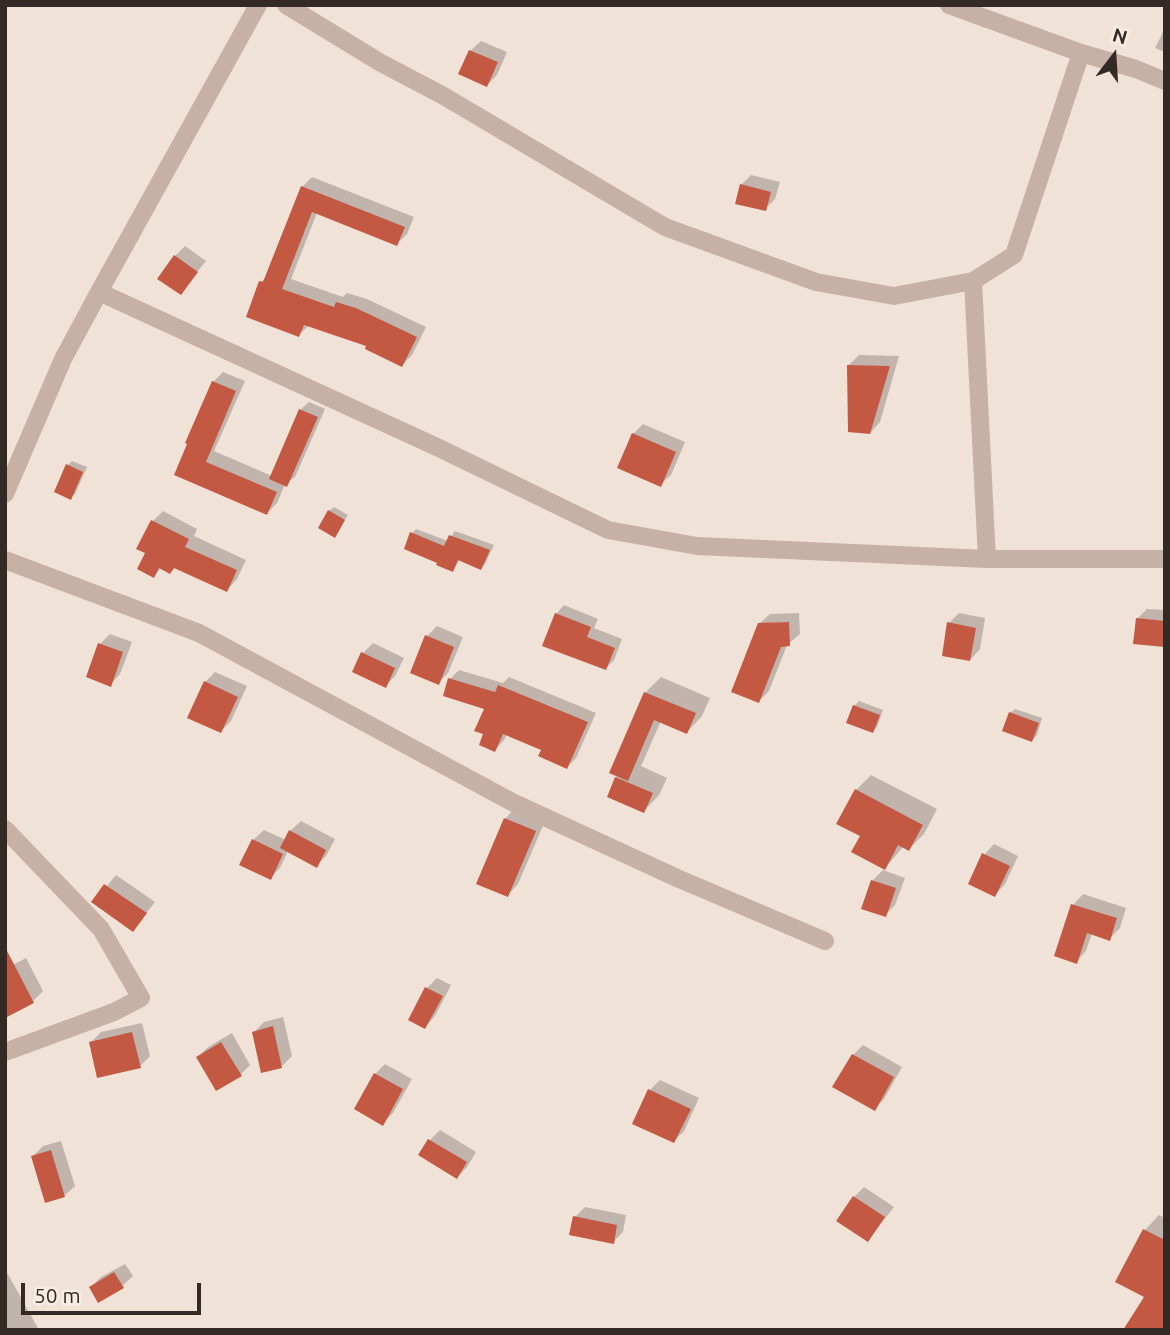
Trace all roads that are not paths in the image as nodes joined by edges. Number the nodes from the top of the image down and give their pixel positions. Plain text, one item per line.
1 (258, 5) edge
2 (286, 5) edge
3 (949, 5) edge
4 (1081, 53) junction
5 (1165, 81) edge
6 (973, 281) junction
7 (99, 292) junction
8 (5, 494) edge
9 (987, 559) junction
10 (1165, 559) edge
11 (5, 560) edge
12 (5, 829) edge
13 (825, 942) dead end
14 (5, 1052) edge

1 - 7 street
2 - 6 street
3 - 4 street
4 - 5 street
4 - 6 street
6 - 9 street
7 - 8 street
7 - 9 street
9 - 10 street
11 - 13 street
12 - 14 street

